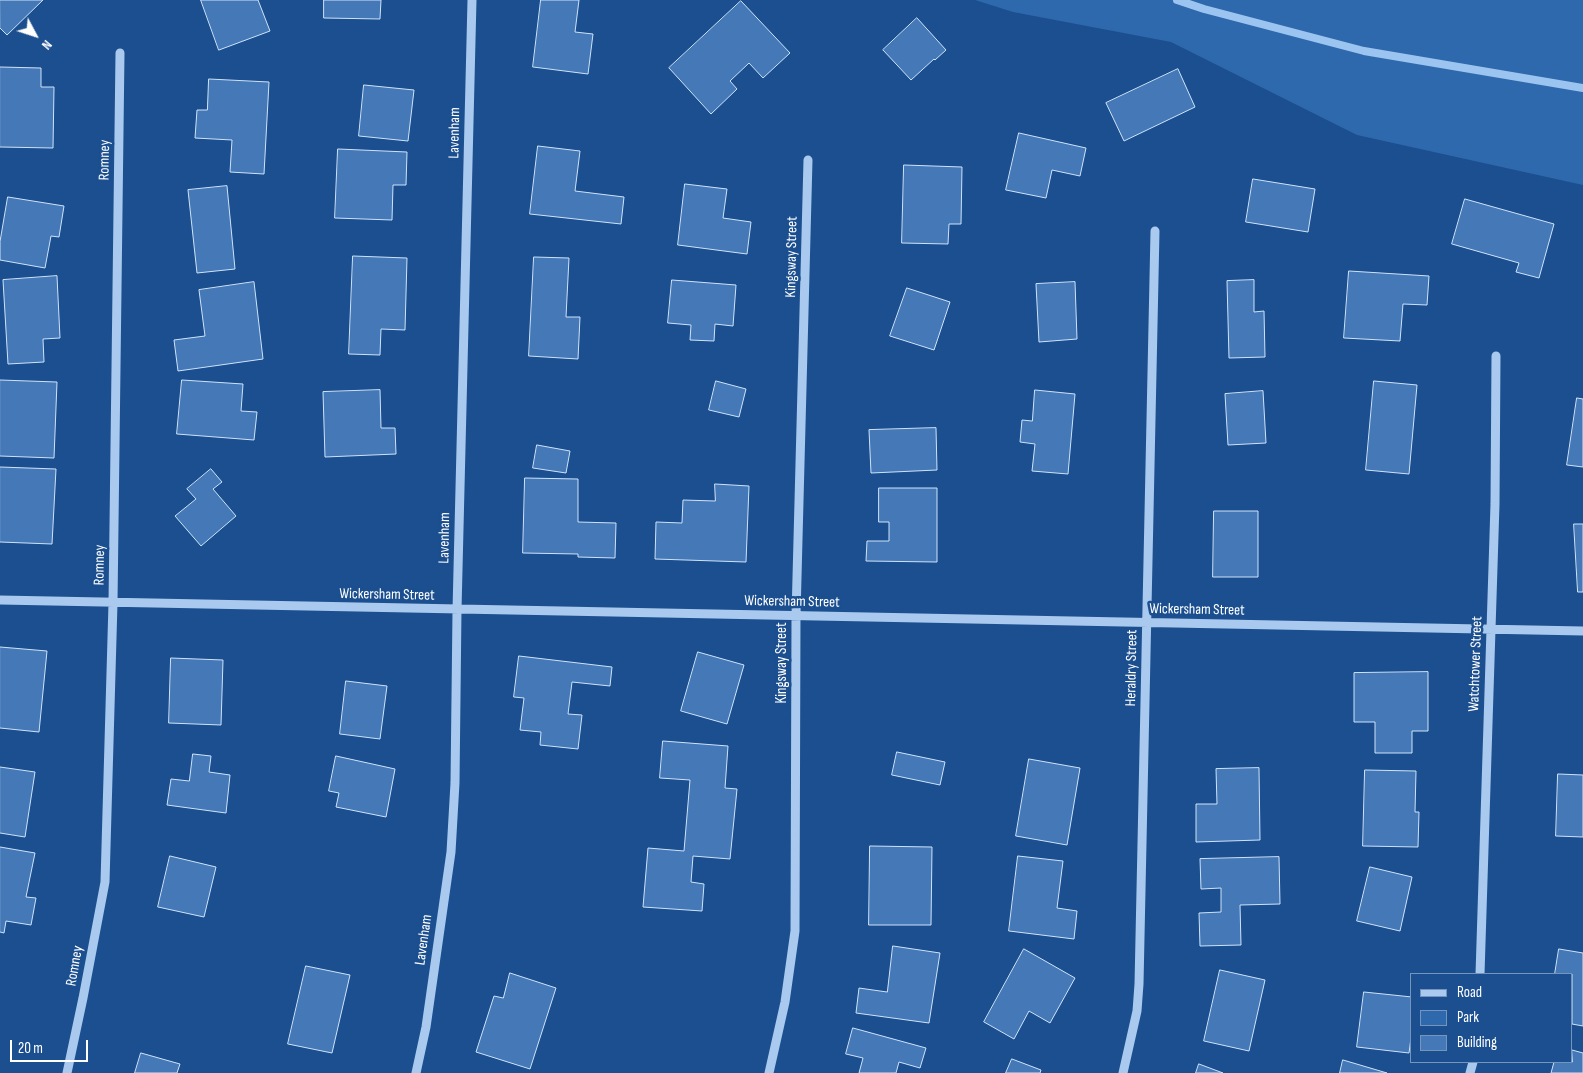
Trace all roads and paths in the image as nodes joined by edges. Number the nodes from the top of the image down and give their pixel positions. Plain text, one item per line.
1 (472, 0) edge
2 (120, 53) dead end
3 (808, 160) dead end
4 (1155, 231) dead end
5 (1496, 356) dead end
6 (0, 600) edge
7 (113, 603) junction
8 (457, 610) junction
9 (796, 615) junction
10 (1146, 623) junction
11 (1491, 629) junction
12 (1583, 631) edge
13 (1480, 973) edge
14 (67, 1073) edge
15 (416, 1073) edge
16 (769, 1073) edge
17 (1123, 1073) edge

1 - 8 street, Lavenham
2 - 7 street, Romney
3 - 9 street, Kingsway Street
4 - 10 street, Heraldry Street
5 - 11 street, Watchtower Street
6 - 7 street, Wickersham Street
7 - 8 street, Wickersham Street
7 - 14 street, Romney
8 - 9 street, Wickersham Street
8 - 15 street, Lavenham
9 - 10 street, Wickersham Street
9 - 16 street, Kingsway Street
10 - 11 street, Wickersham Street
10 - 17 street, Heraldry Street
11 - 12 street, Wickersham Street
11 - 13 street, Watchtower Street

